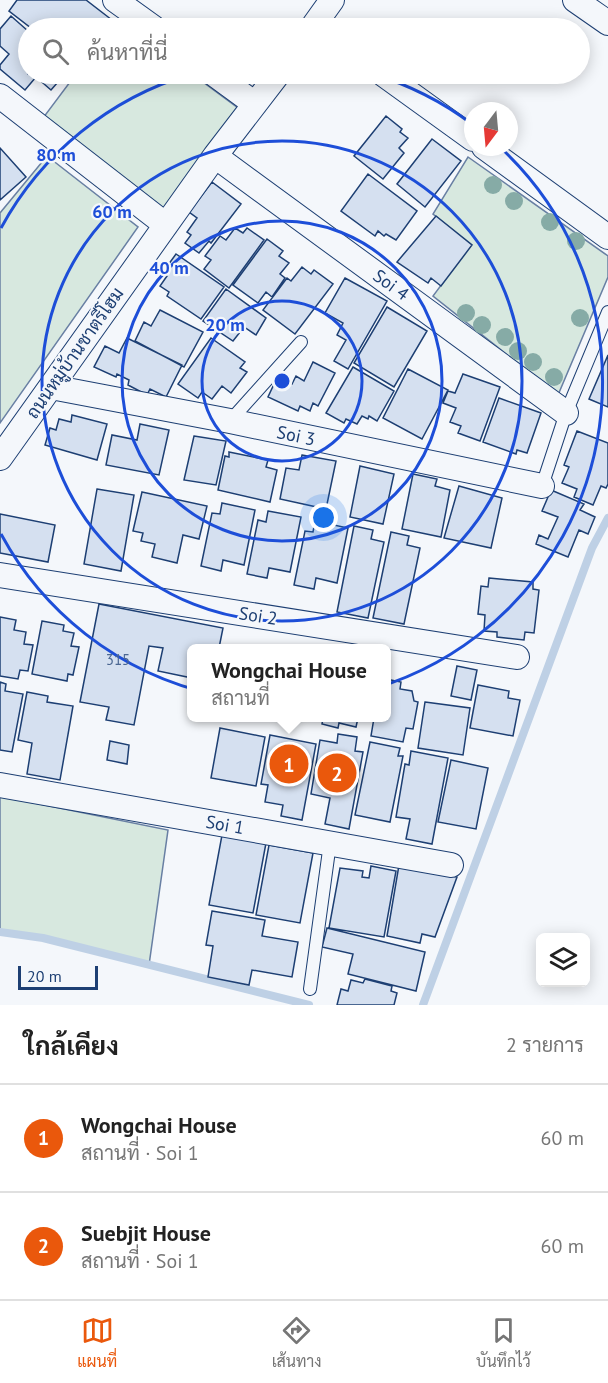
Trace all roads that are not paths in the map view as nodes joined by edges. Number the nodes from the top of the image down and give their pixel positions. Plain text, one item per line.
1 (116, 0) edge
2 (333, 0) edge
3 (575, 0) edge
4 (140, 18) edge
5 (322, 18) edge
6 (608, 23) edge
7 (228, 84) edge
8 (270, 84) edge
9 (397, 84) edge
10 (0, 96) edge
11 (255, 104) junction
12 (464, 132) edge
13 (215, 156) junction
14 (496, 156) edge
15 (166, 225) junction
16 (608, 237) edge
17 (608, 312) edge
18 (301, 342) dead end
19 (51, 387) junction
20 (566, 413) junction
21 (230, 422) junction
22 (0, 458) edge
23 (542, 486) joint
24 (0, 576) edge
25 (517, 657) dead end
26 (0, 785) edge
27 (330, 843) junction
28 (451, 865) dead end
29 (310, 989) dead end

1 - 4 street
2 - 5 street
3 - 6 street
7 - 11 street
8 - 11 street, ถนนหมู่บ้านชาตรีโฮม
9 - 12 street
10 - 15 street
11 - 13 street, ถนนหมู่บ้านชาตรีโฮม
13 - 15 street, ถนนหมู่บ้านชาตรีโฮม
13 - 20 street, Soi 4
14 - 16 street
15 - 19 street, ถนนหมู่บ้านชาตรีโฮม
17 - 20 lane
18 - 21 lane
19 - 21 street, Soi 3
19 - 22 street, ถนนหมู่บ้านชาตรีโฮม
20 - 23 lane
21 - 23 street, Soi 3
24 - 25 street, Soi 2
26 - 27 street, Soi 1
27 - 28 street, Soi 1
27 - 29 lane

